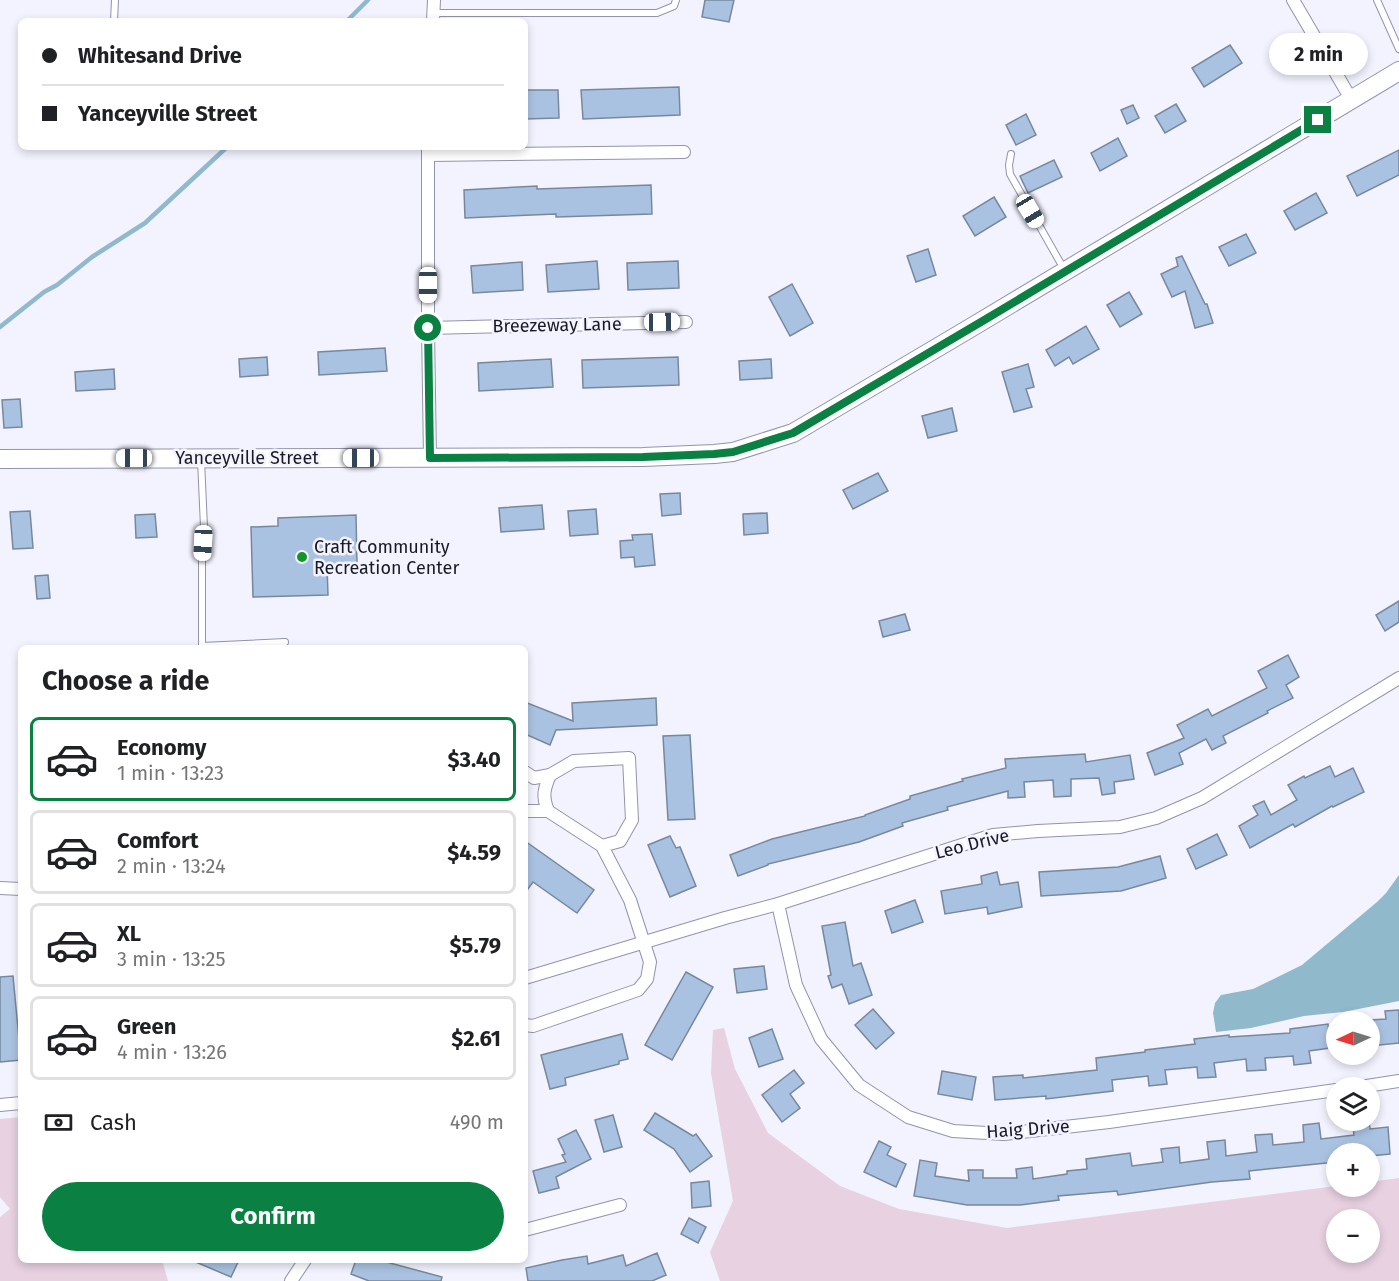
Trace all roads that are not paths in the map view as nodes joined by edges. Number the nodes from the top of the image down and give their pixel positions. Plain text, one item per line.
1 (115, 0) edge
2 (676, 0) edge
3 (1293, 0) edge
4 (1377, 0) edge
5 (433, 11) edge
6 (114, 18) edge
7 (1399, 49) edge
8 (1399, 71) edge
9 (1351, 99) junction
10 (428, 151) edge
11 (684, 152) dead end
12 (1011, 154) dead end
13 (1065, 271) junction
14 (686, 322) dead end
15 (428, 328) junction
16 (201, 458) junction
17 (430, 458) junction
18 (0, 459) edge
19 (285, 642) dead end
20 (202, 645) edge
21 (223, 645) edge
22 (1399, 678) edge
23 (528, 774) edge
24 (550, 775) junction
25 (528, 811) edge
26 (548, 811) junction
27 (602, 846) junction
28 (0, 888) edge
29 (18, 889) edge
30 (778, 904) junction
31 (644, 943) junction
32 (528, 977) edge
33 (528, 1025) edge
34 (1399, 1081) edge
35 (1380, 1084) edge
36 (1326, 1091) edge
37 (18, 1103) edge
38 (0, 1105) edge
39 (620, 1205) dead end
40 (528, 1229) edge
41 (303, 1263) edge
42 (291, 1281) edge

1 - 6 lane
2 - 5 lane
3 - 9 street
4 - 7 lane
8 - 9 main road, Yanceyville Street
9 - 13 main road, Yanceyville Street
10 - 11 street
10 - 15 street
12 - 13 lane
13 - 17 main road, Yanceyville Street
14 - 15 street, Breezeway Lane
15 - 17 street
16 - 17 main road, Yanceyville Street
16 - 18 main road, Yanceyville Street
16 - 20 lane
19 - 21 lane
22 - 30 street, Leo Drive
23 - 24 street
24 - 26 street
24 - 27 street
25 - 26 street
26 - 27 street
27 - 31 street
28 - 29 street
30 - 31 street, Leo Drive
30 - 36 street, Haig Drive
31 - 32 street, Leo Drive
31 - 33 street
34 - 35 street
37 - 38 street
39 - 40 street
41 - 42 street

